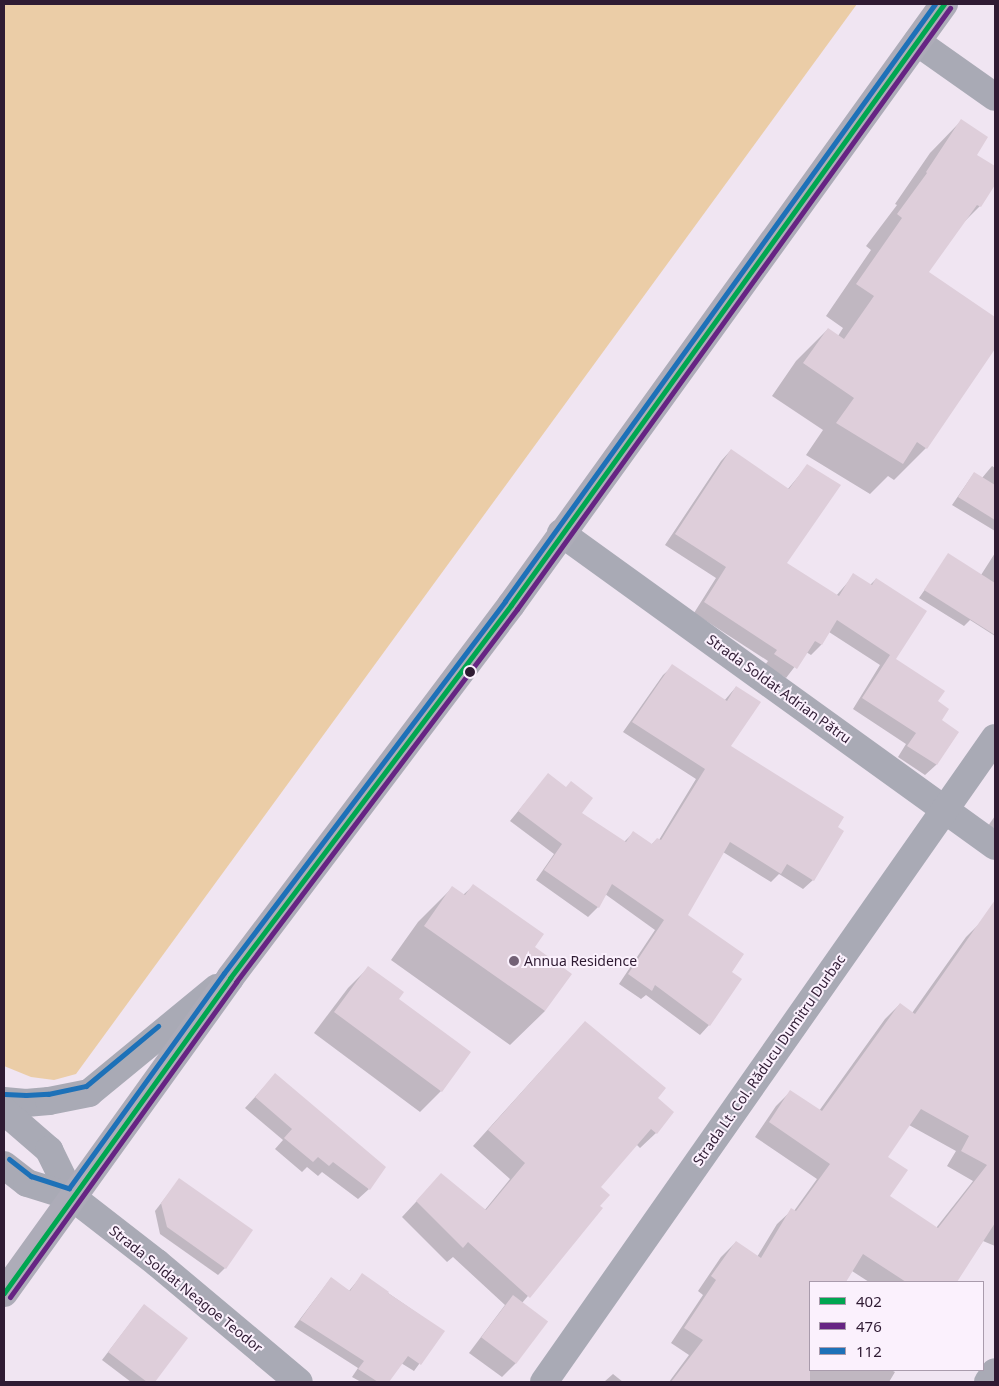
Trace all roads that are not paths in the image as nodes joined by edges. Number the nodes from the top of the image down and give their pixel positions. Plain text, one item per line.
1 (944, 4) edge
2 (917, 42) junction
3 (995, 97) edge
4 (561, 533) junction
5 (995, 738) edge
6 (945, 810) junction
7 (995, 846) edge
8 (230, 978) junction
9 (4, 1100) edge
10 (4, 1111) edge
11 (4, 1165) edge
12 (72, 1197) junction
13 (4, 1293) edge
14 (995, 1372) edge
15 (299, 1382) edge
16 (544, 1382) edge
17 (988, 1382) edge

1 - 2 main road
2 - 3 street
2 - 4 main road
4 - 6 street, Strada Soldat Adrian Pătru
4 - 8 main road
5 - 6 street, Strada Lt. Col. Răducu Dumitru Durbac
6 - 7 street, Strada Soldat Adrian Pătru
6 - 16 street, Strada Lt. Col. Răducu Dumitru Durbac
8 - 9 street
8 - 12 main road
10 - 12 street
11 - 12 street
12 - 13 main road
12 - 15 street, Strada Soldat Neagoe Teodor
14 - 17 street

